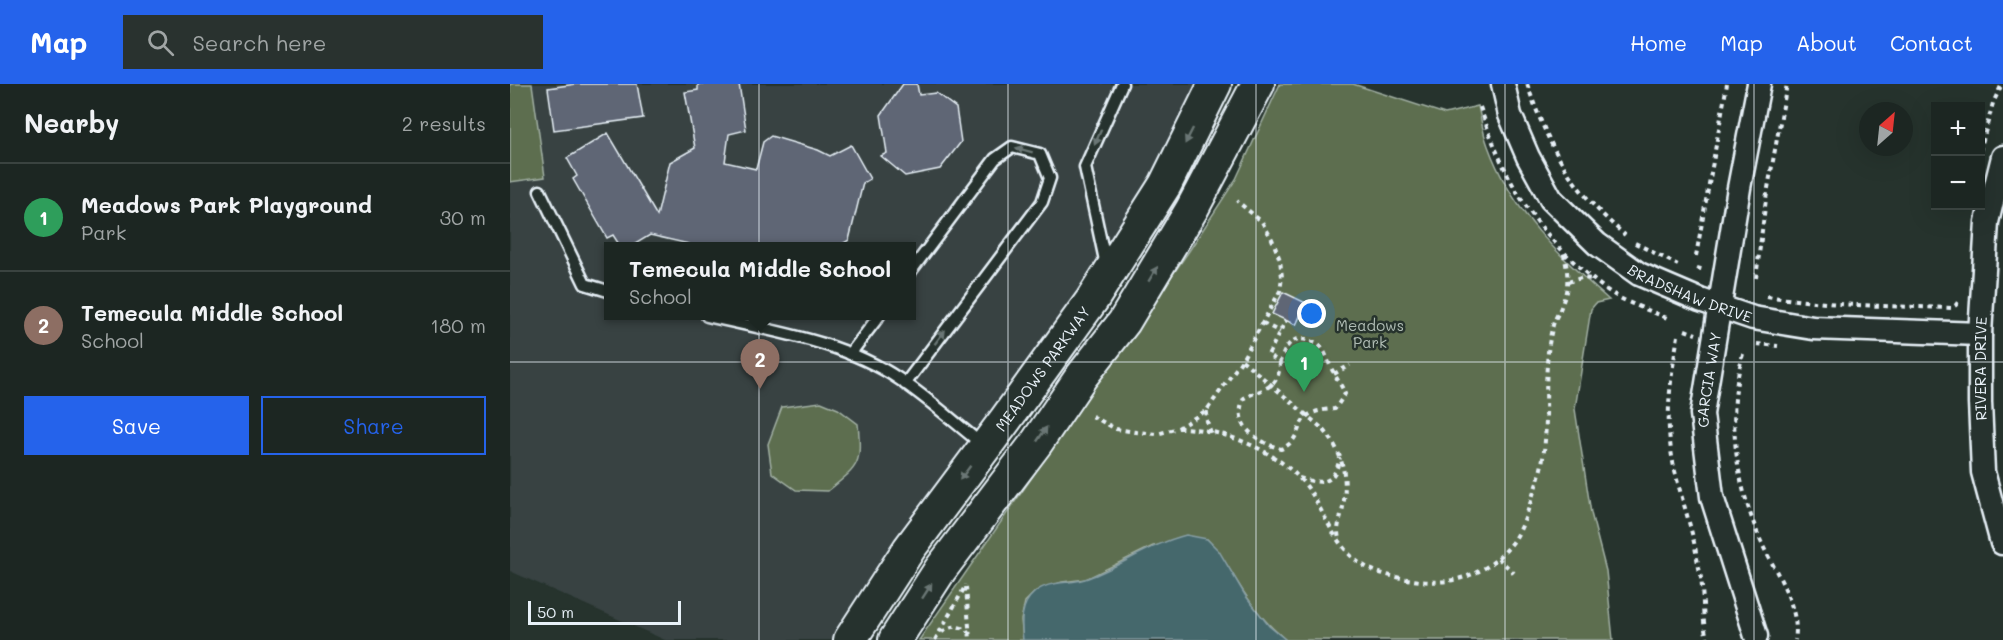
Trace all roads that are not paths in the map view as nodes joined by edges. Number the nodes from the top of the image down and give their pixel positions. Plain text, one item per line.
1 (1122, 84) edge
2 (1215, 84) edge
3 (1258, 84) edge
4 (1503, 84) edge
5 (1759, 84) edge
6 (2003, 156) edge
7 (540, 191) dead end
8 (916, 266) edge
9 (1108, 275) junction
10 (604, 290) edge
11 (1719, 307) junction
12 (727, 320) edge
13 (875, 320) edge
14 (1980, 334) junction
15 (850, 354) junction
16 (905, 384) junction
17 (985, 447) junction
18 (2002, 543) edge
19 (1756, 636) dead end
20 (850, 640) edge
21 (895, 640) edge

1 -> 9 lane
2 -> 9 main road, MEADOWS PARKWAY
21 -> 3 main road
4 - 11 street, BRADSHAW DRIVE
5 - 11 street, GARCIA WAY
6 - 14 street, RIVERA DRIVE
7 - 10 lane
16 -> 8 lane
9 - 17 main road, MEADOWS PARKWAY
11 - 14 street, BRADSHAW DRIVE
11 - 19 street, GARCIA WAY
12 - 15 lane
13 - 15 lane
14 - 18 street, RIVERA DRIVE
15 - 16 lane
16 - 17 lane
17 -> 20 main road, MEADOWS PARKWAY

